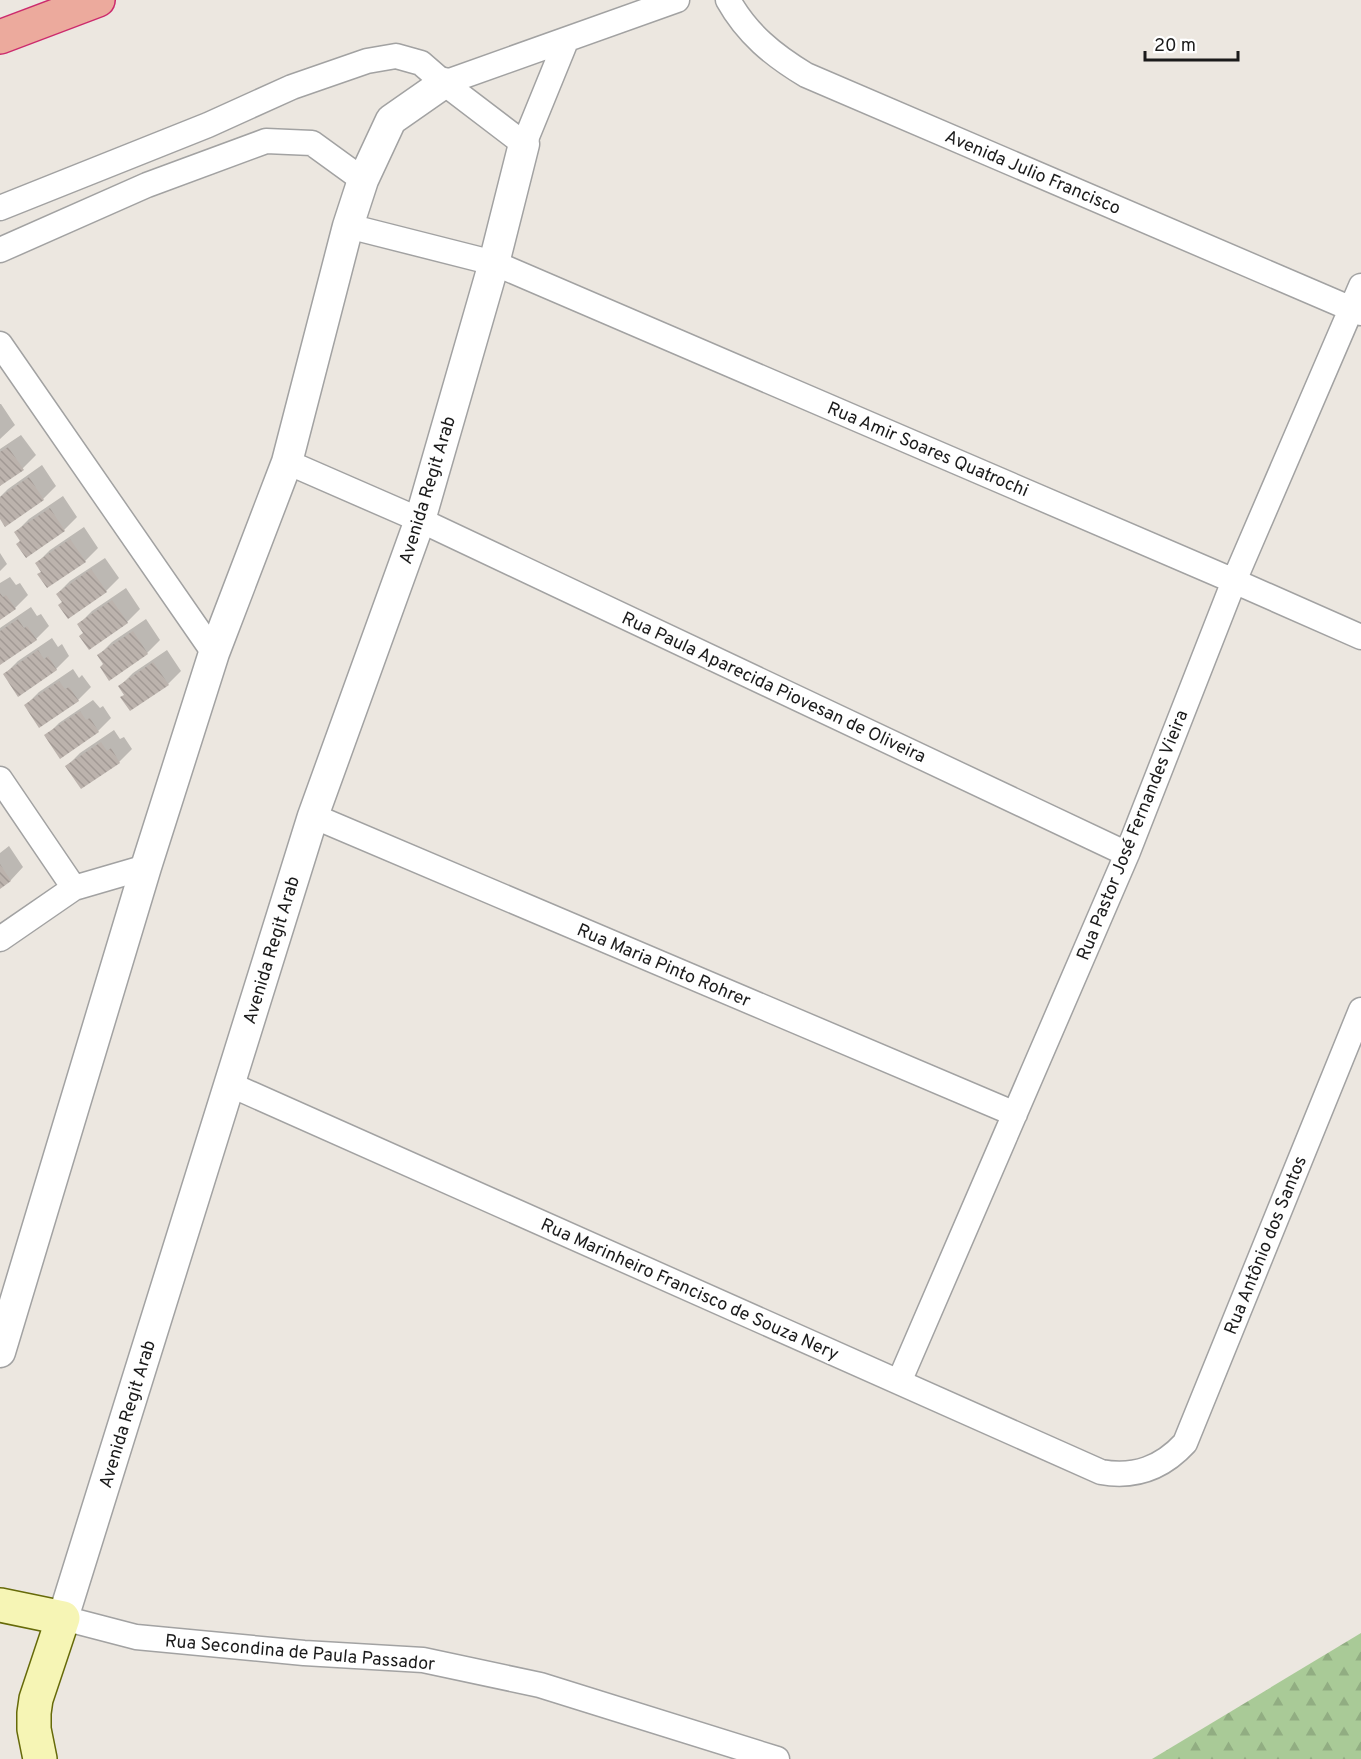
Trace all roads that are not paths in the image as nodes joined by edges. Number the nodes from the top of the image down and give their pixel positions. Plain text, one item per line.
1 (98, 0) edge
2 (677, 0) edge
3 (728, 0) edge
4 (0, 37) edge
5 (566, 40) junction
6 (444, 83) junction
7 (524, 144) junction
8 (363, 180) junction
9 (0, 208) edge
10 (348, 226) junction
11 (0, 250) edge
12 (494, 263) junction
13 (1361, 286) edge
14 (1356, 311) edge
15 (0, 344) edge
16 (287, 462) junction
17 (420, 520) junction
18 (1234, 581) junction
19 (1361, 637) edge
20 (214, 653) junction
21 (0, 778) edge
22 (313, 816) junction
23 (1128, 854) junction
24 (146, 867) junction
25 (74, 888) junction
26 (0, 939) edge
27 (1361, 1010) edge
28 (229, 1084) junction
29 (1015, 1114) junction
30 (0, 1352) edge
31 (899, 1382) junction
32 (1154, 1468) joint
33 (0, 1605) edge
34 (63, 1618) junction
35 (39, 1759) edge
36 (777, 1759) edge

1 - 4 highway
2 - 5 street
3 - 14 street, Avenida Julio Francisco
5 - 6 street
5 - 7 street
6 - 7 street
6 - 8 street
6 - 9 street
7 - 12 street, Avenida Regit Arab
8 - 10 street
8 - 11 street
10 - 12 street, Rua Amir Soares Quatrochi
10 - 16 street
12 - 17 street, Avenida Regit Arab
12 - 18 street, Rua Amir Soares Quatrochi
13 - 14 street, Rua Pastor José Fernandes Vieira
14 - 18 street, Rua Pastor José Fernandes Vieira
15 - 20 street
16 - 17 street, Rua Paula Aparecida Piovesan de Oliveira
16 - 20 street
17 - 22 street, Avenida Regit Arab
17 - 23 street, Rua Paula Aparecida Piovesan de Oliveira
18 - 19 street, Rua Amir Soares Quatrochi
18 - 23 street, Rua Pastor José Fernandes Vieira
20 - 24 street
21 - 25 street
22 - 28 street, Avenida Regit Arab
22 - 29 street, Rua Maria Pinto Rohrer
23 - 29 street, Rua Pastor José Fernandes Vieira
24 - 25 street
24 - 30 street
25 - 26 street
27 - 32 street, Rua Antônio dos Santos
28 - 31 street, Rua Marinheiro Francisco de Souza Nery
28 - 34 street, Avenida Regit Arab
29 - 31 street, Rua Pastor José Fernandes Vieira
31 - 32 street, Rua Marinheiro Francisco de Souza Nery
33 - 34 main road
34 - 35 main road, Avenida Regit Arab
34 - 36 street, Rua Secondina de Paula Passador

